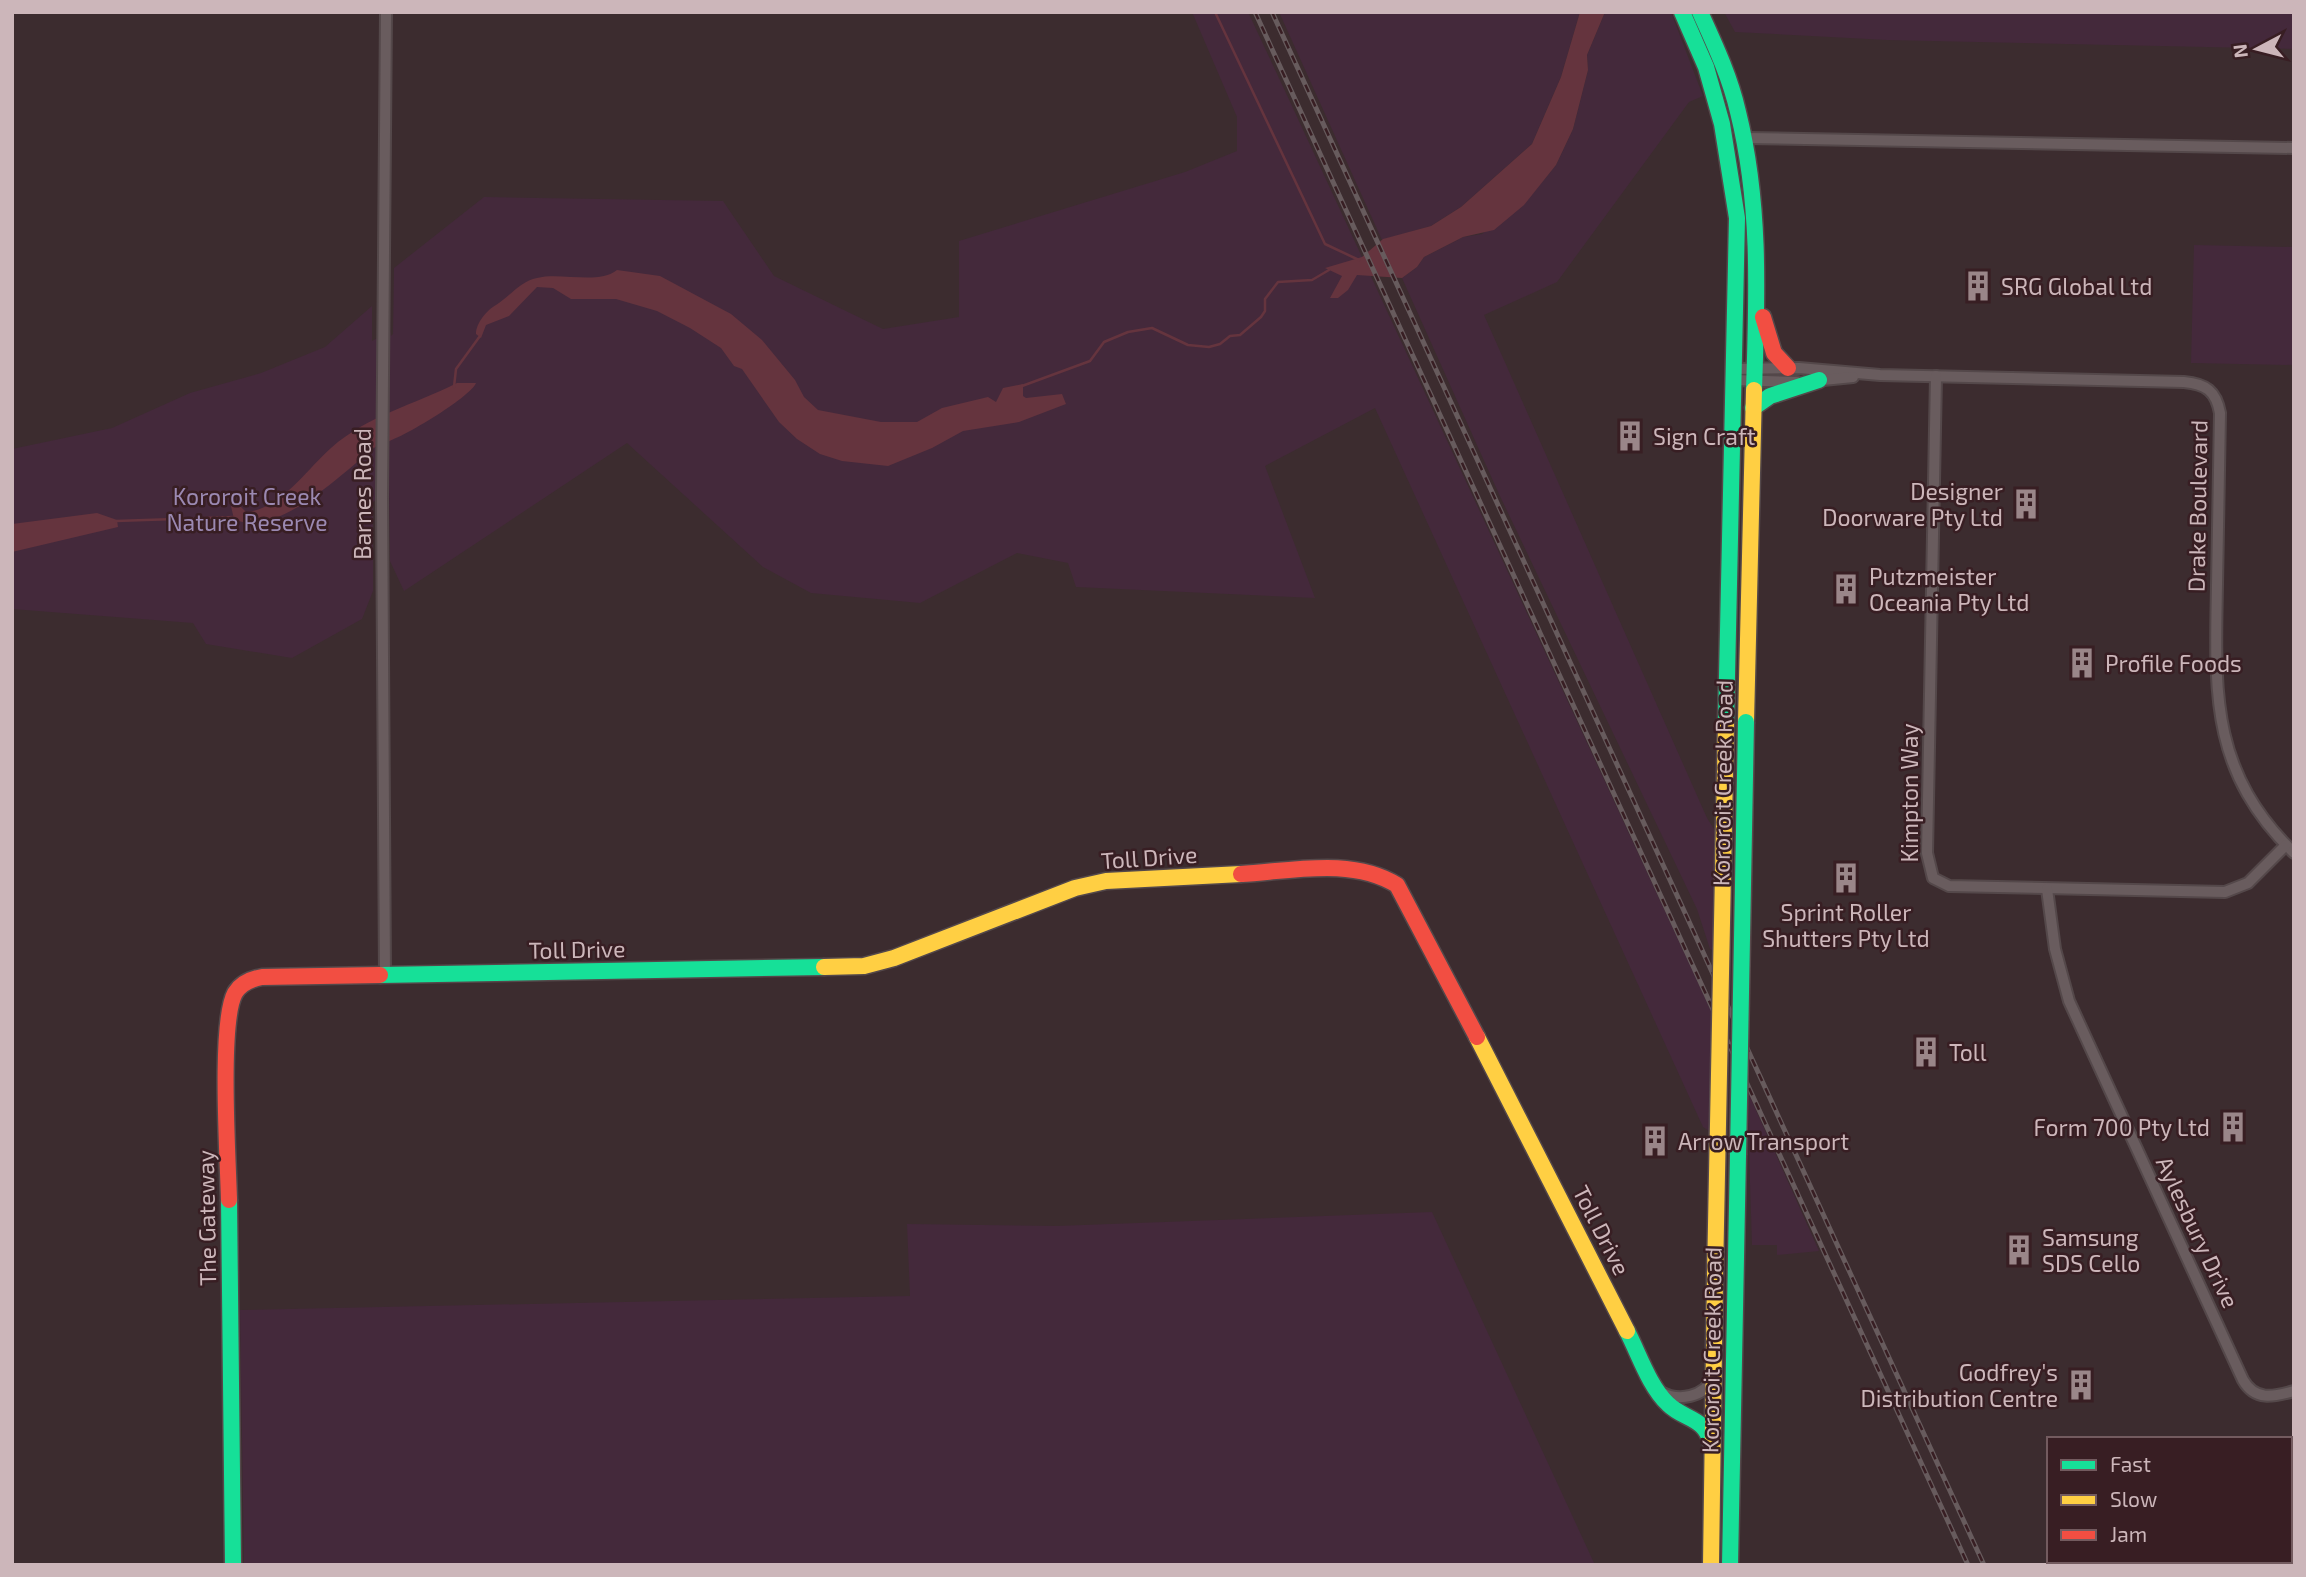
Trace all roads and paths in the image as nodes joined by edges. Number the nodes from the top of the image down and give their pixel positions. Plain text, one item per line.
1 (386, 12) edge
2 (1682, 12) edge
3 (1700, 12) edge
4 (1746, 138) junction
5 (2294, 148) edge
6 (1758, 275) junction
7 (1788, 368) junction
8 (1755, 374) junction
9 (1880, 374) junction
10 (1733, 375) junction
11 (1936, 376) junction
12 (1819, 380) junction
13 (1753, 408) junction
14 (2290, 849) edge
15 (2047, 889) junction
16 (385, 975) junction
17 (350, 976) joint
18 (1714, 1369) junction
19 (1656, 1388) junction
20 (2294, 1391) edge
21 (1712, 1455) junction
22 (233, 1565) edge
23 (1712, 1565) edge
24 (1730, 1565) edge

1 - 16 street, Barnes Road
2 - 10 main road, Kororoit Creek Road
3 - 4 main road, Kororoit Creek Road
4 - 5 street
4 - 6 main road, Kororoit Creek Road
6 - 7 main road
6 - 8 main road, Kororoit Creek Road
7 - 8 street, Drake Boulevard
7 - 9 street, Drake Boulevard
8 - 10 street, Drake Boulevard
8 - 12 street, Drake Boulevard
8 - 13 main road, Kororoit Creek Road
9 - 11 street, Drake Boulevard
9 - 12 street, Drake Boulevard
10 - 18 main road, Kororoit Creek Road, bridge
11 - 14 street, Drake Boulevard
11 - 15 street, Kimpton Way
12 - 13 main road
13 - 24 main road, Kororoit Creek Road, bridge
14 - 15 street, Kimpton Way
15 - 20 street, Aylesbury Drive
16 - 17 main road, Toll Drive
16 - 19 main road, Toll Drive
17 - 22 main road, The Gateway
18 - 19 street
18 - 21 main road, Kororoit Creek Road
19 - 21 main road, Toll Drive
21 - 23 main road, Kororoit Creek Road

